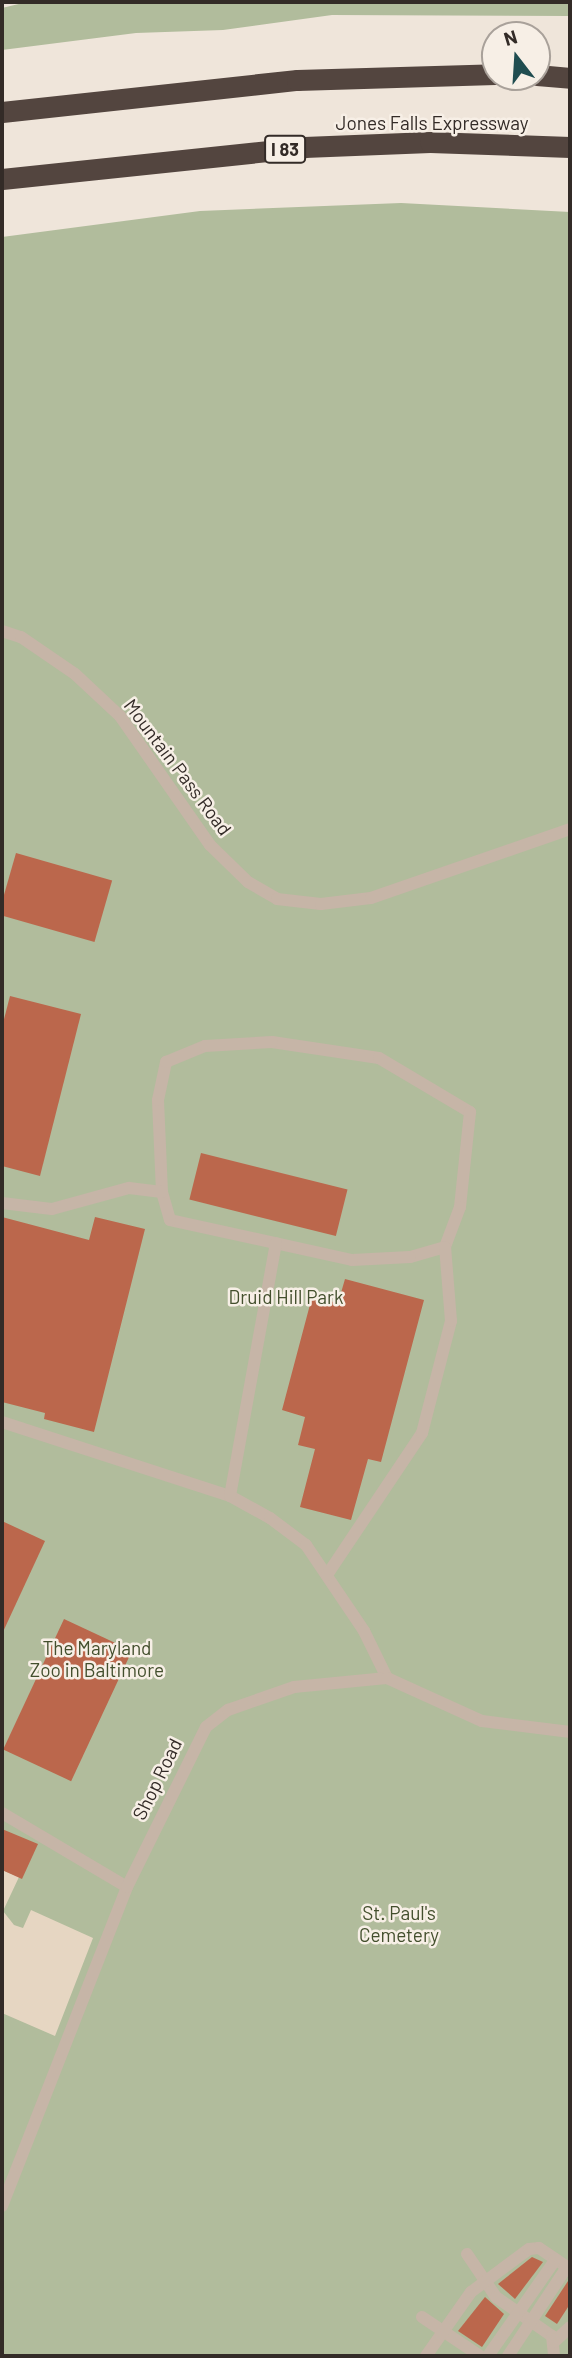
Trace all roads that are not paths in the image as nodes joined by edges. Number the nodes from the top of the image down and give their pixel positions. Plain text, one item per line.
1 (481, 75) edge
2 (551, 76) edge
3 (570, 78) edge
4 (2, 112) edge
5 (570, 147) edge
6 (2, 179) edge
7 (2, 631) edge
8 (570, 829) edge
9 (162, 1192) junction
10 (2, 1203) edge
11 (276, 1243) junction
12 (445, 1247) junction
13 (2, 1422) edge
14 (230, 1496) junction
15 (327, 1575) junction
16 (387, 1678) junction
17 (570, 1732) edge
18 (2, 1813) edge
19 (127, 1887) junction
20 (2, 2206) edge
21 (467, 2254) dead end
22 (564, 2265) edge
23 (483, 2282) junction
24 (517, 2313) junction
25 (422, 2316) dead end
26 (530, 2322) junction
27 (570, 2327) edge
28 (441, 2329) junction
29 (554, 2342) junction
30 (426, 2356) edge
31 (480, 2356) edge
32 (488, 2356) edge
33 (508, 2356) edge
34 (554, 2356) edge

1 - 4 highway
2 - 3 highway
5 - 6 highway, Jones Falls Expressway / I 83
7 - 8 lane, Mountain Pass Road
9 - 10 lane
9 - 11 lane
9 - 12 lane
11 - 12 lane
11 - 14 lane
12 - 15 lane
13 - 14 lane
14 - 15 lane
15 - 16 lane
16 - 17 lane, Shop Road
16 - 19 lane, Shop Road
18 - 19 lane
19 - 20 lane, Shop Road
21 - 23 lane
22 - 23 lane
22 - 24 lane
22 - 26 lane
23 - 24 lane
23 - 28 lane
24 - 26 lane
24 - 32 lane
25 - 28 lane
26 - 29 lane
26 - 33 lane
27 - 29 lane
28 - 30 lane
28 - 31 lane
29 - 34 lane

